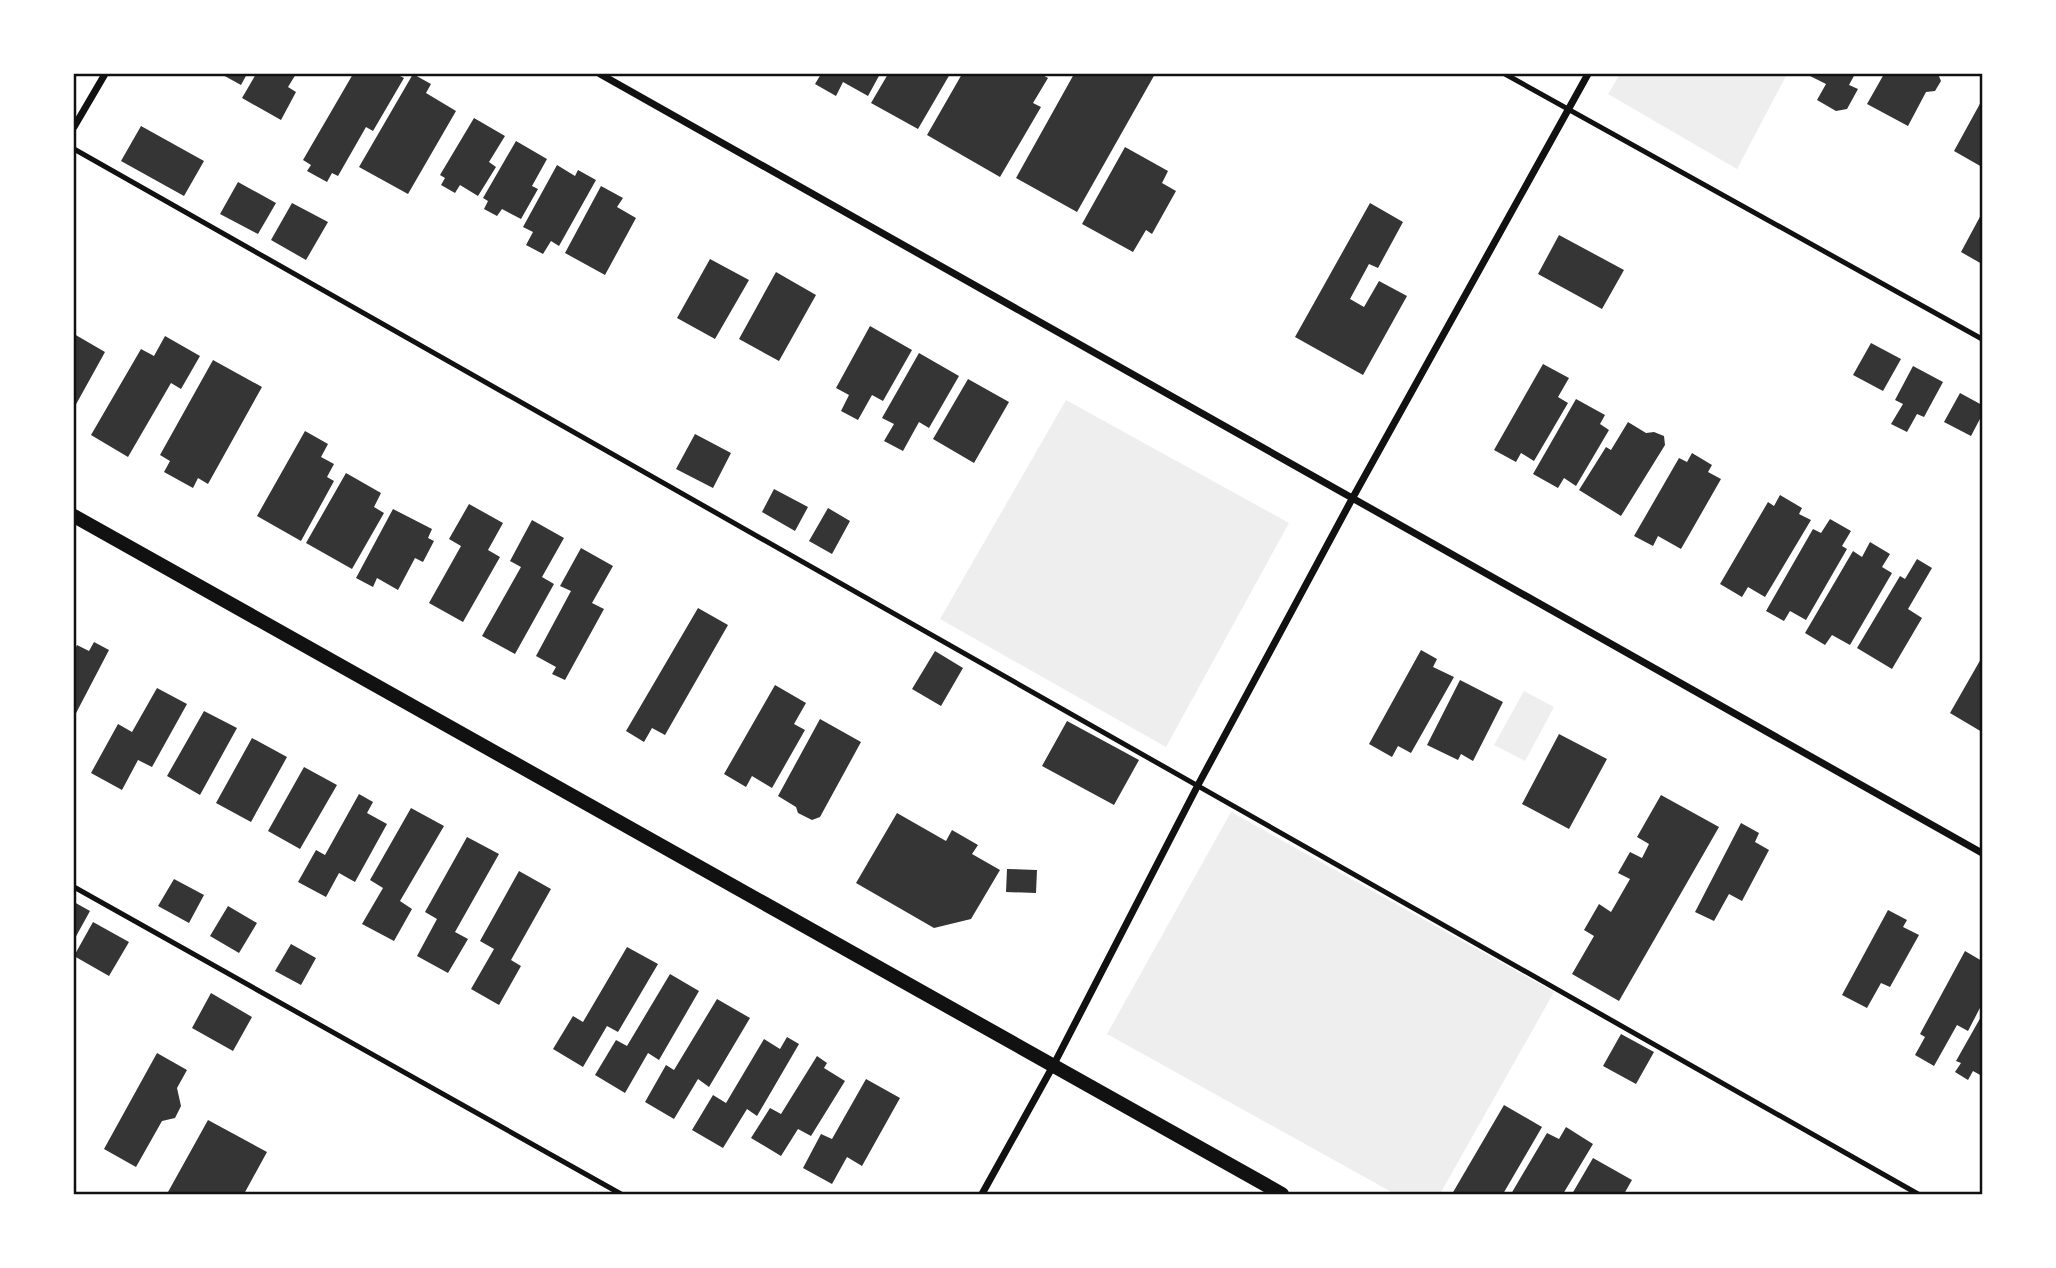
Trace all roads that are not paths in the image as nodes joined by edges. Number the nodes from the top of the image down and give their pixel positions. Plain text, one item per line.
1 (105, 74) edge
2 (600, 74) edge
3 (1505, 74) edge
4 (1588, 74) edge
5 (1568, 109) junction
6 (74, 127) edge
7 (74, 149) edge
8 (1983, 340) edge
9 (1352, 499) junction
10 (74, 516) edge
11 (1198, 786) junction
12 (1983, 853) edge
13 (74, 887) edge
14 (1053, 1066) junction
15 (621, 1195) edge
16 (982, 1195) edge
17 (1282, 1195) edge
18 (1918, 1195) edge

1 - 6 street
2 - 9 street
3 - 5 lane
4 - 5 street
5 - 8 lane
5 - 9 street
7 - 11 lane
9 - 11 street
9 - 12 street
10 - 14 main road
11 - 14 street
11 - 18 lane
13 - 15 lane
14 - 16 street
14 - 17 main road

